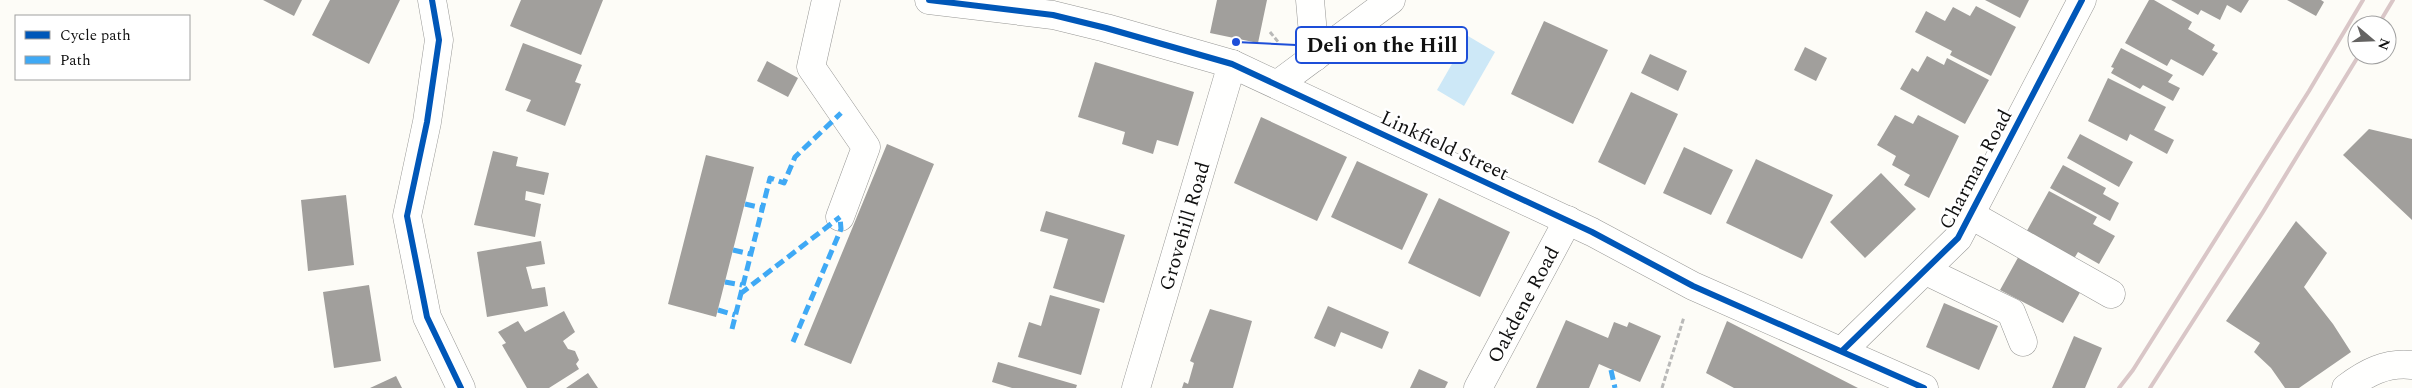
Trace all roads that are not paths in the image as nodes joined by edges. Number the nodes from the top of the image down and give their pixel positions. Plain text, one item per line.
1 (432, 0) edge
2 (826, 0) edge
3 (929, 0) edge
4 (1310, 0) edge
5 (1391, 0) edge
6 (2082, 0) edge
7 (1315, 56) junction
8 (1232, 64) junction
9 (1278, 84) junction
10 (1971, 215) junction
11 (840, 217) dead end
12 (1568, 220) junction
13 (1926, 271) junction
14 (2112, 294) dead end
15 (2023, 342) dead end
16 (1842, 351) junction
17 (2412, 365) edge
18 (461, 388) edge
19 (1136, 388) edge
20 (1478, 388) edge
21 (1924, 388) edge
22 (2346, 388) edge

1 - 18 street
2 - 11 street
3 - 8 street, Linkfield Street
4 - 7 street
5 - 7 street
6 - 10 street, Charman Road
7 - 9 street
8 - 9 street, Linkfield Street
8 - 19 street, Grovehill Road
9 - 12 street, Linkfield Street
10 - 13 street, Charman Road
10 - 14 street
12 - 16 street, Linkfield Street
12 - 20 street, Oakdene Road
13 - 15 street
13 - 16 street, Charman Road
16 - 21 street, Linkfield Street
17 - 22 street

